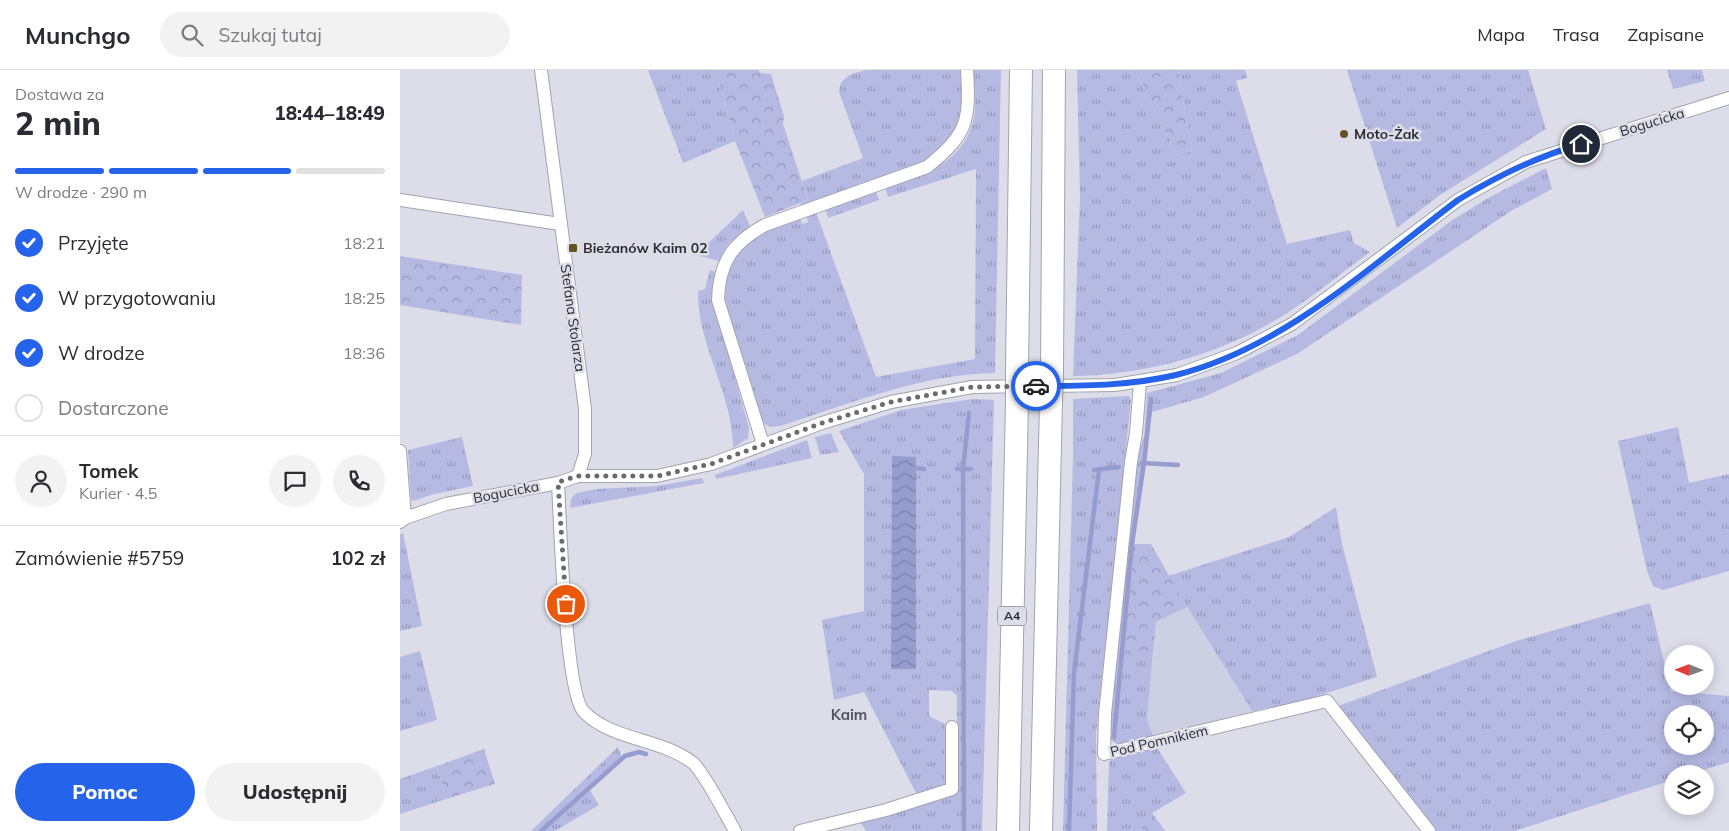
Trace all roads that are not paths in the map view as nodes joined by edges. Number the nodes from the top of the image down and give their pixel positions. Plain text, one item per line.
1 (541, 70) edge
2 (967, 70) edge
3 (1021, 70) edge
4 (1054, 70) edge
5 (1729, 98) edge
6 (400, 200) edge
7 (560, 224) junction
8 (1140, 382) junction
9 (763, 444) junction
10 (400, 451) edge
11 (578, 476) junction
12 (558, 482) junction
13 (403, 520) edge
14 (952, 727) dead end
15 (735, 831) edge
16 (800, 831) edge
17 (1008, 831) edge
18 (1041, 831) edge
19 (1429, 831) edge

1 - 7 street, Stefana Stolarza
2 - 9 street
3 - 17 highway, A4, bridge
4 - 18 highway, A4, bridge
5 - 8 street, Bogucicka
6 - 7 street
7 - 11 street, Stefana Stolarza
8 - 9 street, Bogucicka
8 - 19 street, Pod Pomnikiem
9 - 11 street, Bogucicka
10 - 13 street
11 - 12 street, Bogucicka
12 - 13 street, Bogucicka
12 - 15 street
14 - 16 street

